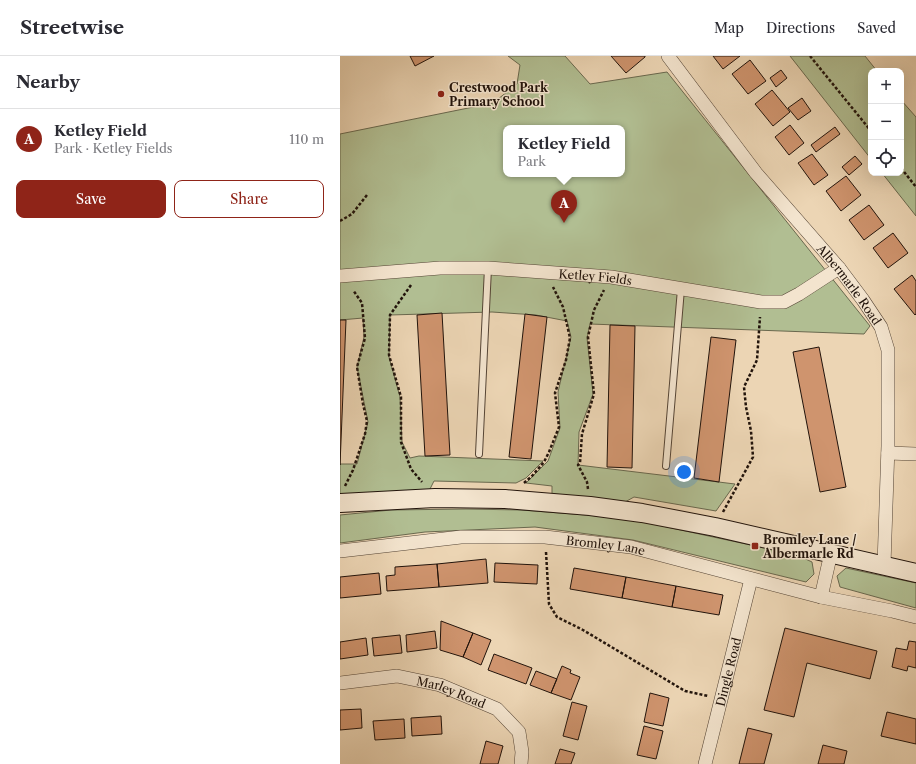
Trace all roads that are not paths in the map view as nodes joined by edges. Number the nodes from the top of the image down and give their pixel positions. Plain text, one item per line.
1 (668, 56) edge
2 (488, 268) junction
3 (839, 268) junction
4 (342, 276) edge
5 (681, 288) junction
6 (888, 452) junction
7 (479, 454) dead end
8 (916, 454) edge
9 (666, 466) dead end
10 (341, 497) edge
11 (340, 551) edge
12 (831, 553) junction
13 (884, 566) junction
14 (916, 573) edge
15 (751, 579) junction
16 (820, 598) junction
17 (916, 617) edge
18 (340, 683) edge
19 (521, 764) edge
20 (705, 764) edge

1 - 3 street, Albermarle Road
2 - 4 street, Ketley Fields
2 - 5 street, Ketley Fields
2 - 7 lane
3 - 5 street, Ketley Fields
3 - 6 street, Albermarle Road
5 - 9 lane
6 - 8 street
6 - 13 street, Albermarle Road
10 - 12 street
11 - 15 street, Bromley Lane
12 - 13 street
12 - 16 street
13 - 14 street
15 - 16 street, Bromley Lane
15 - 20 street, Dingle Road
16 - 17 street, Bromley Lane
18 - 19 street, Marley Road

